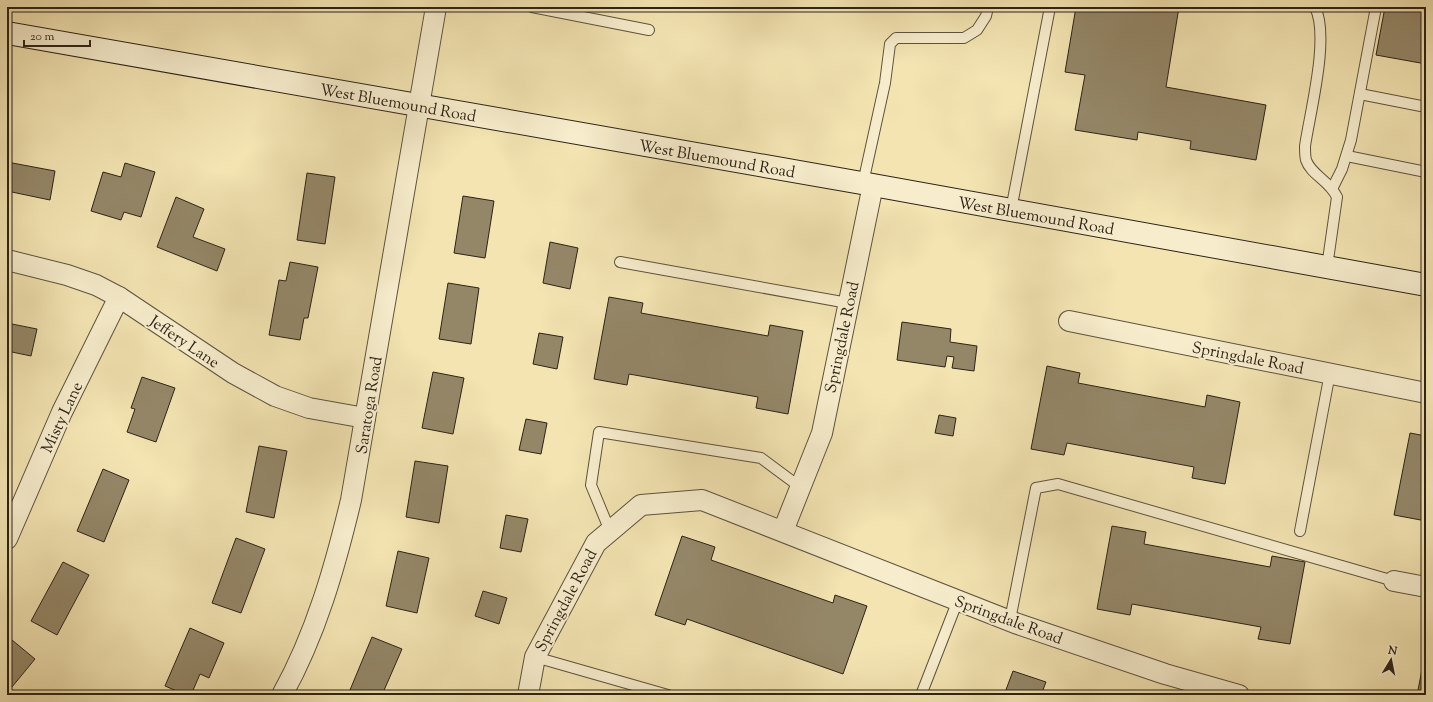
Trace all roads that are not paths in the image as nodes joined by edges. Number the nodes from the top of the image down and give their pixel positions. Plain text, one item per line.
1 (436, 7) edge
2 (532, 7) edge
3 (988, 7) edge
4 (1050, 7) edge
5 (1315, 7) edge
6 (1376, 7) edge
7 (649, 30) dead end
8 (7, 33) edge
9 (1360, 94) junction
10 (419, 106) junction
11 (1426, 107) edge
12 (1347, 156) junction
13 (1426, 172) edge
14 (868, 184) junction
15 (1333, 187) junction
16 (1011, 210) junction
17 (7, 260) edge
18 (620, 262) dead end
19 (1327, 267) junction
20 (1426, 286) edge
21 (119, 297) junction
22 (848, 304) junction
23 (1069, 320) dead end
24 (1330, 373) junction
25 (1426, 393) edge
26 (365, 418) junction
27 (800, 487) junction
28 (610, 531) junction
29 (783, 531) junction
30 (1300, 531) dead end
31 (7, 539) edge
32 (1394, 581) joint
33 (1426, 587) edge
34 (958, 600) junction
35 (1010, 620) junction
36 (535, 657) junction
37 (282, 695) edge
38 (528, 695) edge
39 (668, 695) edge
40 (921, 695) edge
41 (1239, 695) edge

1 - 10 street, Saratoga Road
2 - 7 lane
3 - 14 lane
4 - 16 lane
5 - 15 lane
6 - 9 lane
8 - 10 main road, West Bluemound Road
9 - 11 lane
9 - 12 lane
10 - 14 main road, West Bluemound Road
10 - 26 street, Saratoga Road
12 - 13 lane
12 - 15 lane
14 - 16 main road, West Bluemound Road
14 - 22 street, Springdale Road
15 - 19 lane
16 - 19 main road, West Bluemound Road
17 - 21 street, Jeffery Lane
18 - 22 lane
19 - 20 main road, West Bluemound Road
21 - 26 street, Jeffery Lane
21 - 31 street, Misty Lane
22 - 27 street, Springdale Road
23 - 24 street, Springdale Road
24 - 25 street, Springdale Road
24 - 30 lane
26 - 37 street, Saratoga Road
27 - 28 lane
27 - 29 street, Springdale Road
28 - 29 street, Springdale Road
28 - 36 street, Springdale Road
29 - 34 street, Springdale Road
32 - 33 street
32 - 35 lane
34 - 35 street, Springdale Road
34 - 40 lane
35 - 41 street, Springdale Road
36 - 38 street, Springdale Road
36 - 39 lane

